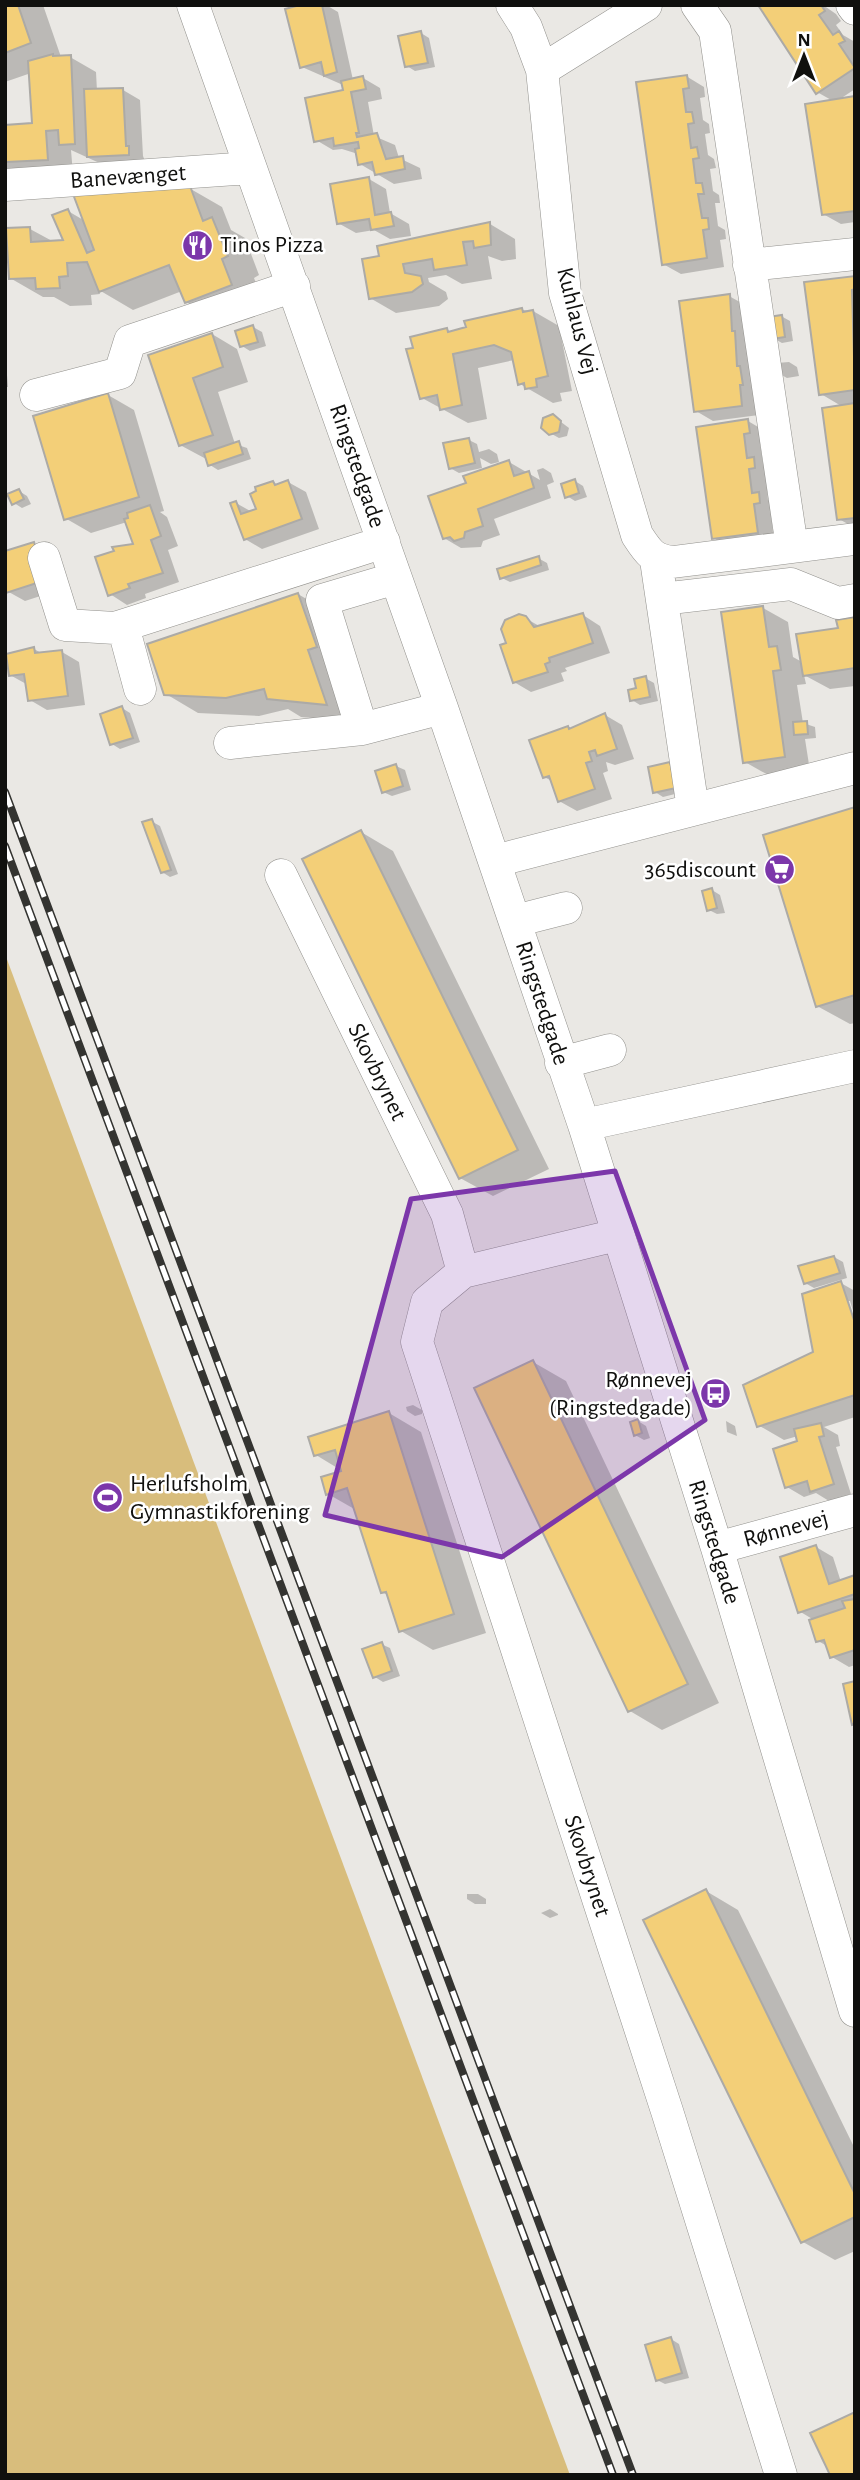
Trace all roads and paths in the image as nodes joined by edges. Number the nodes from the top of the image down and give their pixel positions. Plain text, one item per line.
1 (193, 5) edge
2 (512, 5) edge
3 (646, 5) edge
4 (697, 5) edge
5 (542, 70) junction
6 (250, 168) junction
7 (5, 186) edge
8 (855, 254) edge
9 (750, 265) junction
10 (294, 286) junction
11 (36, 395) dead end
12 (855, 539) edge
13 (384, 542) junction
14 (792, 547) junction
15 (44, 558) dead end
16 (656, 560) junction
17 (396, 578) junction
18 (662, 599) junction
19 (855, 600) edge
20 (123, 626) junction
21 (140, 689) dead end
22 (442, 709) junction
23 (362, 729) junction
24 (230, 743) dead end
25 (855, 768) edge
26 (694, 809) junction
27 (495, 861) junction
28 (281, 875) dead end
29 (566, 908) dead end
30 (515, 921) junction
31 (610, 1050) dead end
32 (561, 1063) junction
33 (855, 1066) edge
34 (584, 1125) junction
35 (617, 1235) junction
36 (463, 1272) junction
37 (855, 1510) edge
38 (717, 1548) junction
39 (855, 2011) edge
40 (781, 2475) edge

1 - 6 street, Ringstedgade
2 - 5 street, Kuhlaus Vej
3 - 5 street
4 - 9 street
5 - 16 street, Kuhlaus Vej
6 - 7 street, Banevænget
6 - 10 street, Ringstedgade
8 - 9 street
9 - 14 street
10 - 11 street
10 - 13 street, Ringstedgade
12 - 14 street
13 - 17 street, Ringstedgade
13 - 20 street
14 - 16 street
15 - 20 street
16 - 18 street, Kuhlaus Vej
17 - 22 street, Ringstedgade
17 - 23 street
18 - 19 street
18 - 26 street, Kuhlaus Vej
20 - 21 street
22 - 23 street
22 - 27 street, Ringstedgade
23 - 24 street
25 - 26 street
26 - 27 street
27 - 30 street, Ringstedgade
28 - 36 street, Skovbrynet
29 - 30 street
30 - 32 street, Ringstedgade
31 - 32 street
32 - 34 street, Ringstedgade
33 - 34 street
34 - 35 street, Ringstedgade
35 - 36 street, Skovbrynet
35 - 38 street, Ringstedgade
36 - 40 street, Skovbrynet
37 - 38 street, Rønnevej
38 - 39 street, Ringstedgade

